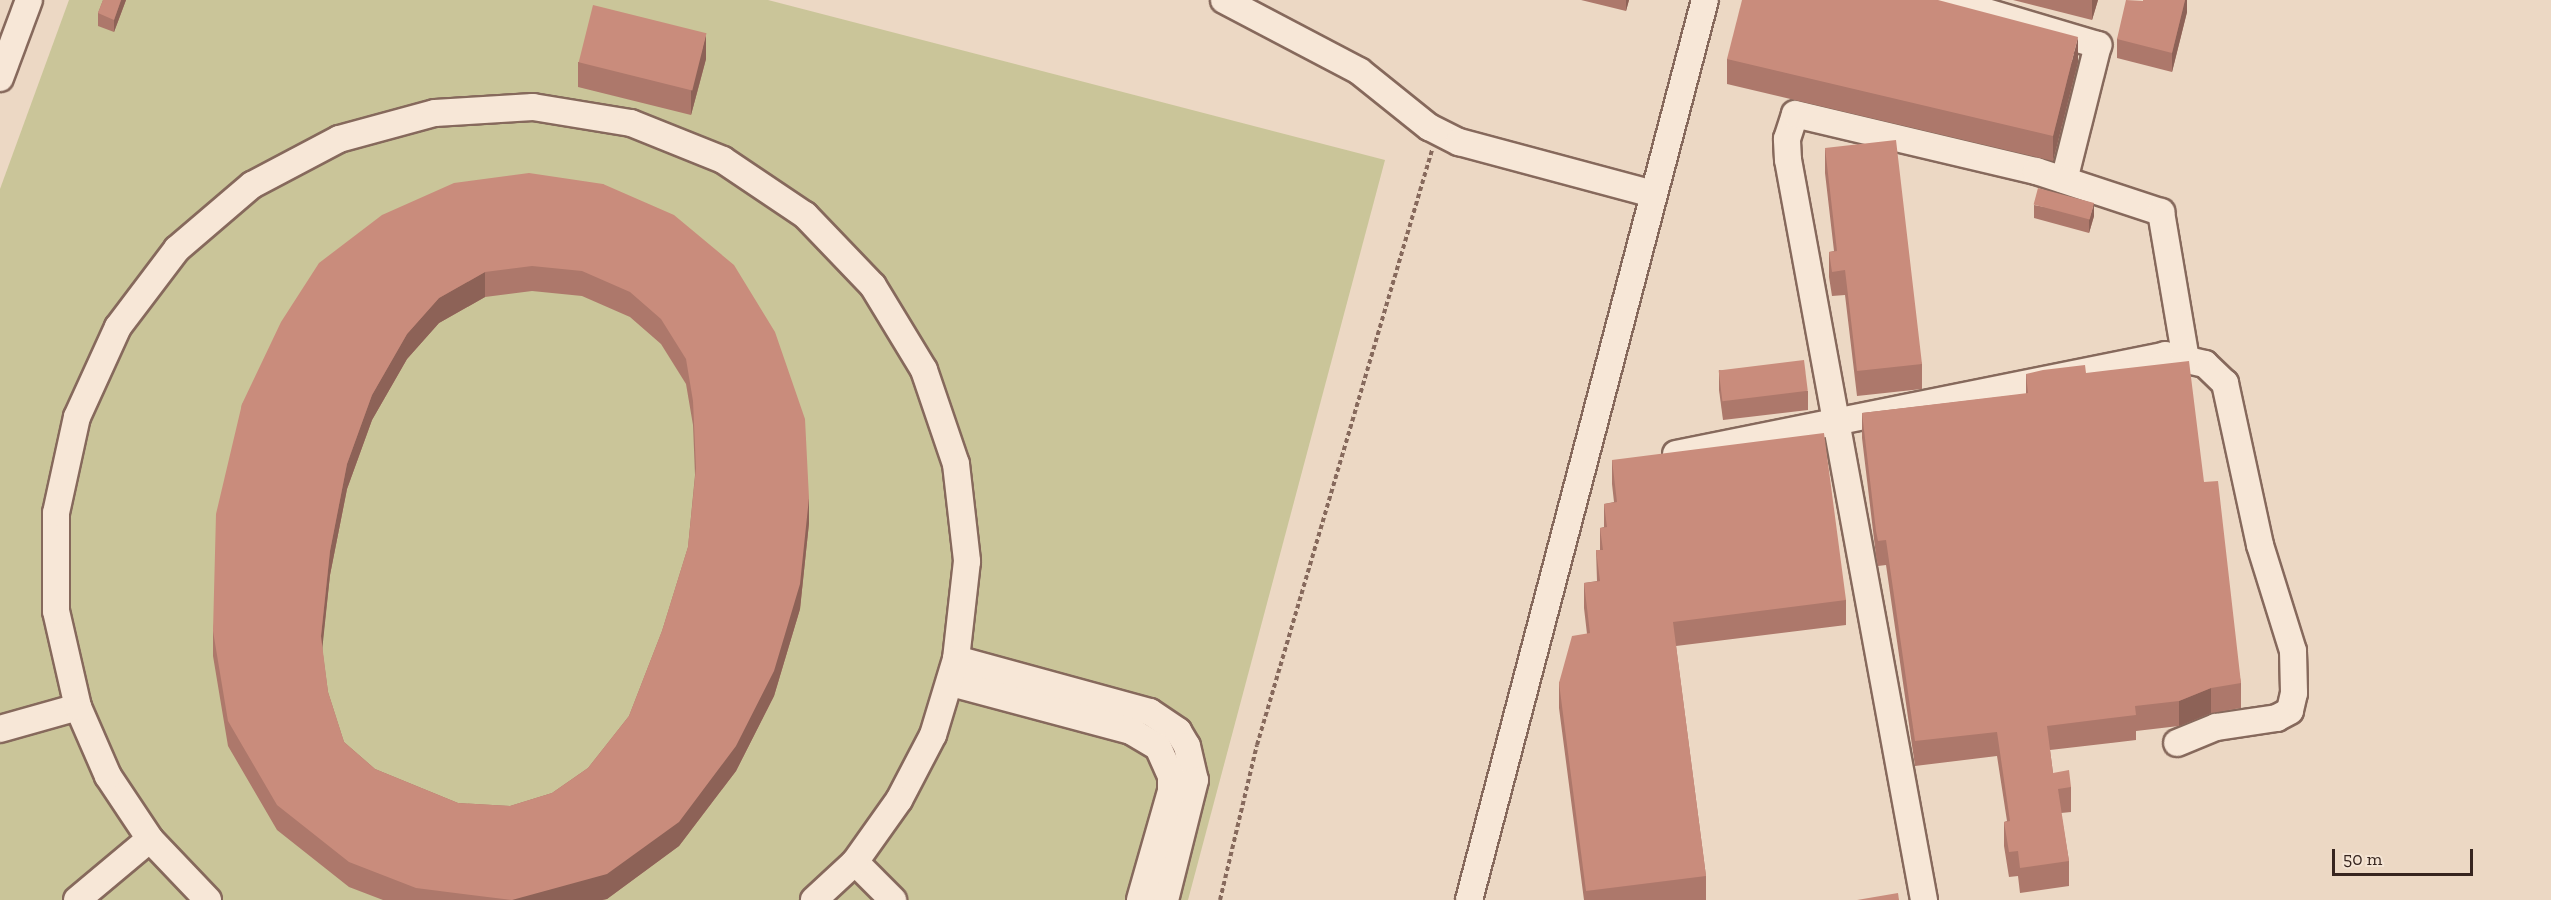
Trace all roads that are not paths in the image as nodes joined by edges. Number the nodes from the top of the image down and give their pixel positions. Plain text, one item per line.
1 (29, 0) edge
2 (1224, 0) edge
3 (1705, 0) edge
4 (1946, 0) edge
5 (0, 78) edge
6 (2064, 180) junction
7 (1653, 195) junction
8 (2186, 360) junction
9 (1836, 421) junction
10 (1652, 459) edge
11 (954, 671) junction
12 (78, 707) junction
13 (0, 729) edge
14 (2177, 743) dead end
15 (150, 839) junction
16 (855, 862) junction
17 (77, 900) edge
18 (208, 900) edge
19 (814, 900) edge
20 (893, 900) edge
21 (1140, 900) edge
22 (1165, 900) edge
23 (1469, 900) edge
24 (1924, 900) edge

1 - 5 street
2 - 7 street
3 - 7 street
4 - 6 street
6 - 8 street
6 - 9 street
7 - 23 street
8 - 9 street
8 - 14 street
9 - 10 street
9 - 24 street
11 - 12 street
11 - 16 street
11 - 21 street
11 - 22 street
12 - 13 street
12 - 15 street
15 - 17 street
15 - 18 street
16 - 19 street
16 - 20 street

